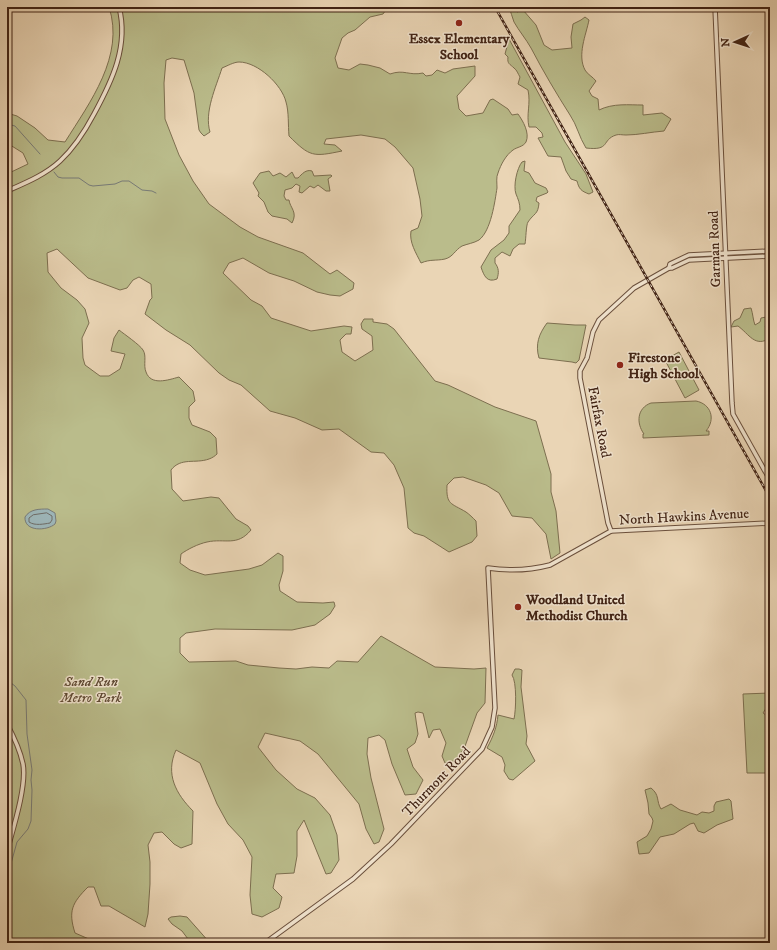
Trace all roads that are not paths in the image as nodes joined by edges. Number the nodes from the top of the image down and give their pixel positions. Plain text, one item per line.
1 (118, 7) edge
2 (715, 7) edge
3 (7, 191) edge
4 (770, 252) edge
5 (726, 256) junction
6 (770, 256) edge
7 (770, 480) edge
8 (770, 523) edge
9 (611, 531) junction
10 (488, 568) joint
11 (7, 724) edge
12 (7, 851) edge
13 (265, 943) edge

1 - 3 street
2 - 5 street, Garman Road
4 - 5 street
5 - 6 street
5 - 7 street, Garman Road
5 - 9 street, Fairfax Road
8 - 9 street, North Hawkins Avenue
9 - 10 street, North Hawkins Avenue
10 - 13 street, Thurmont Road
11 - 12 street

